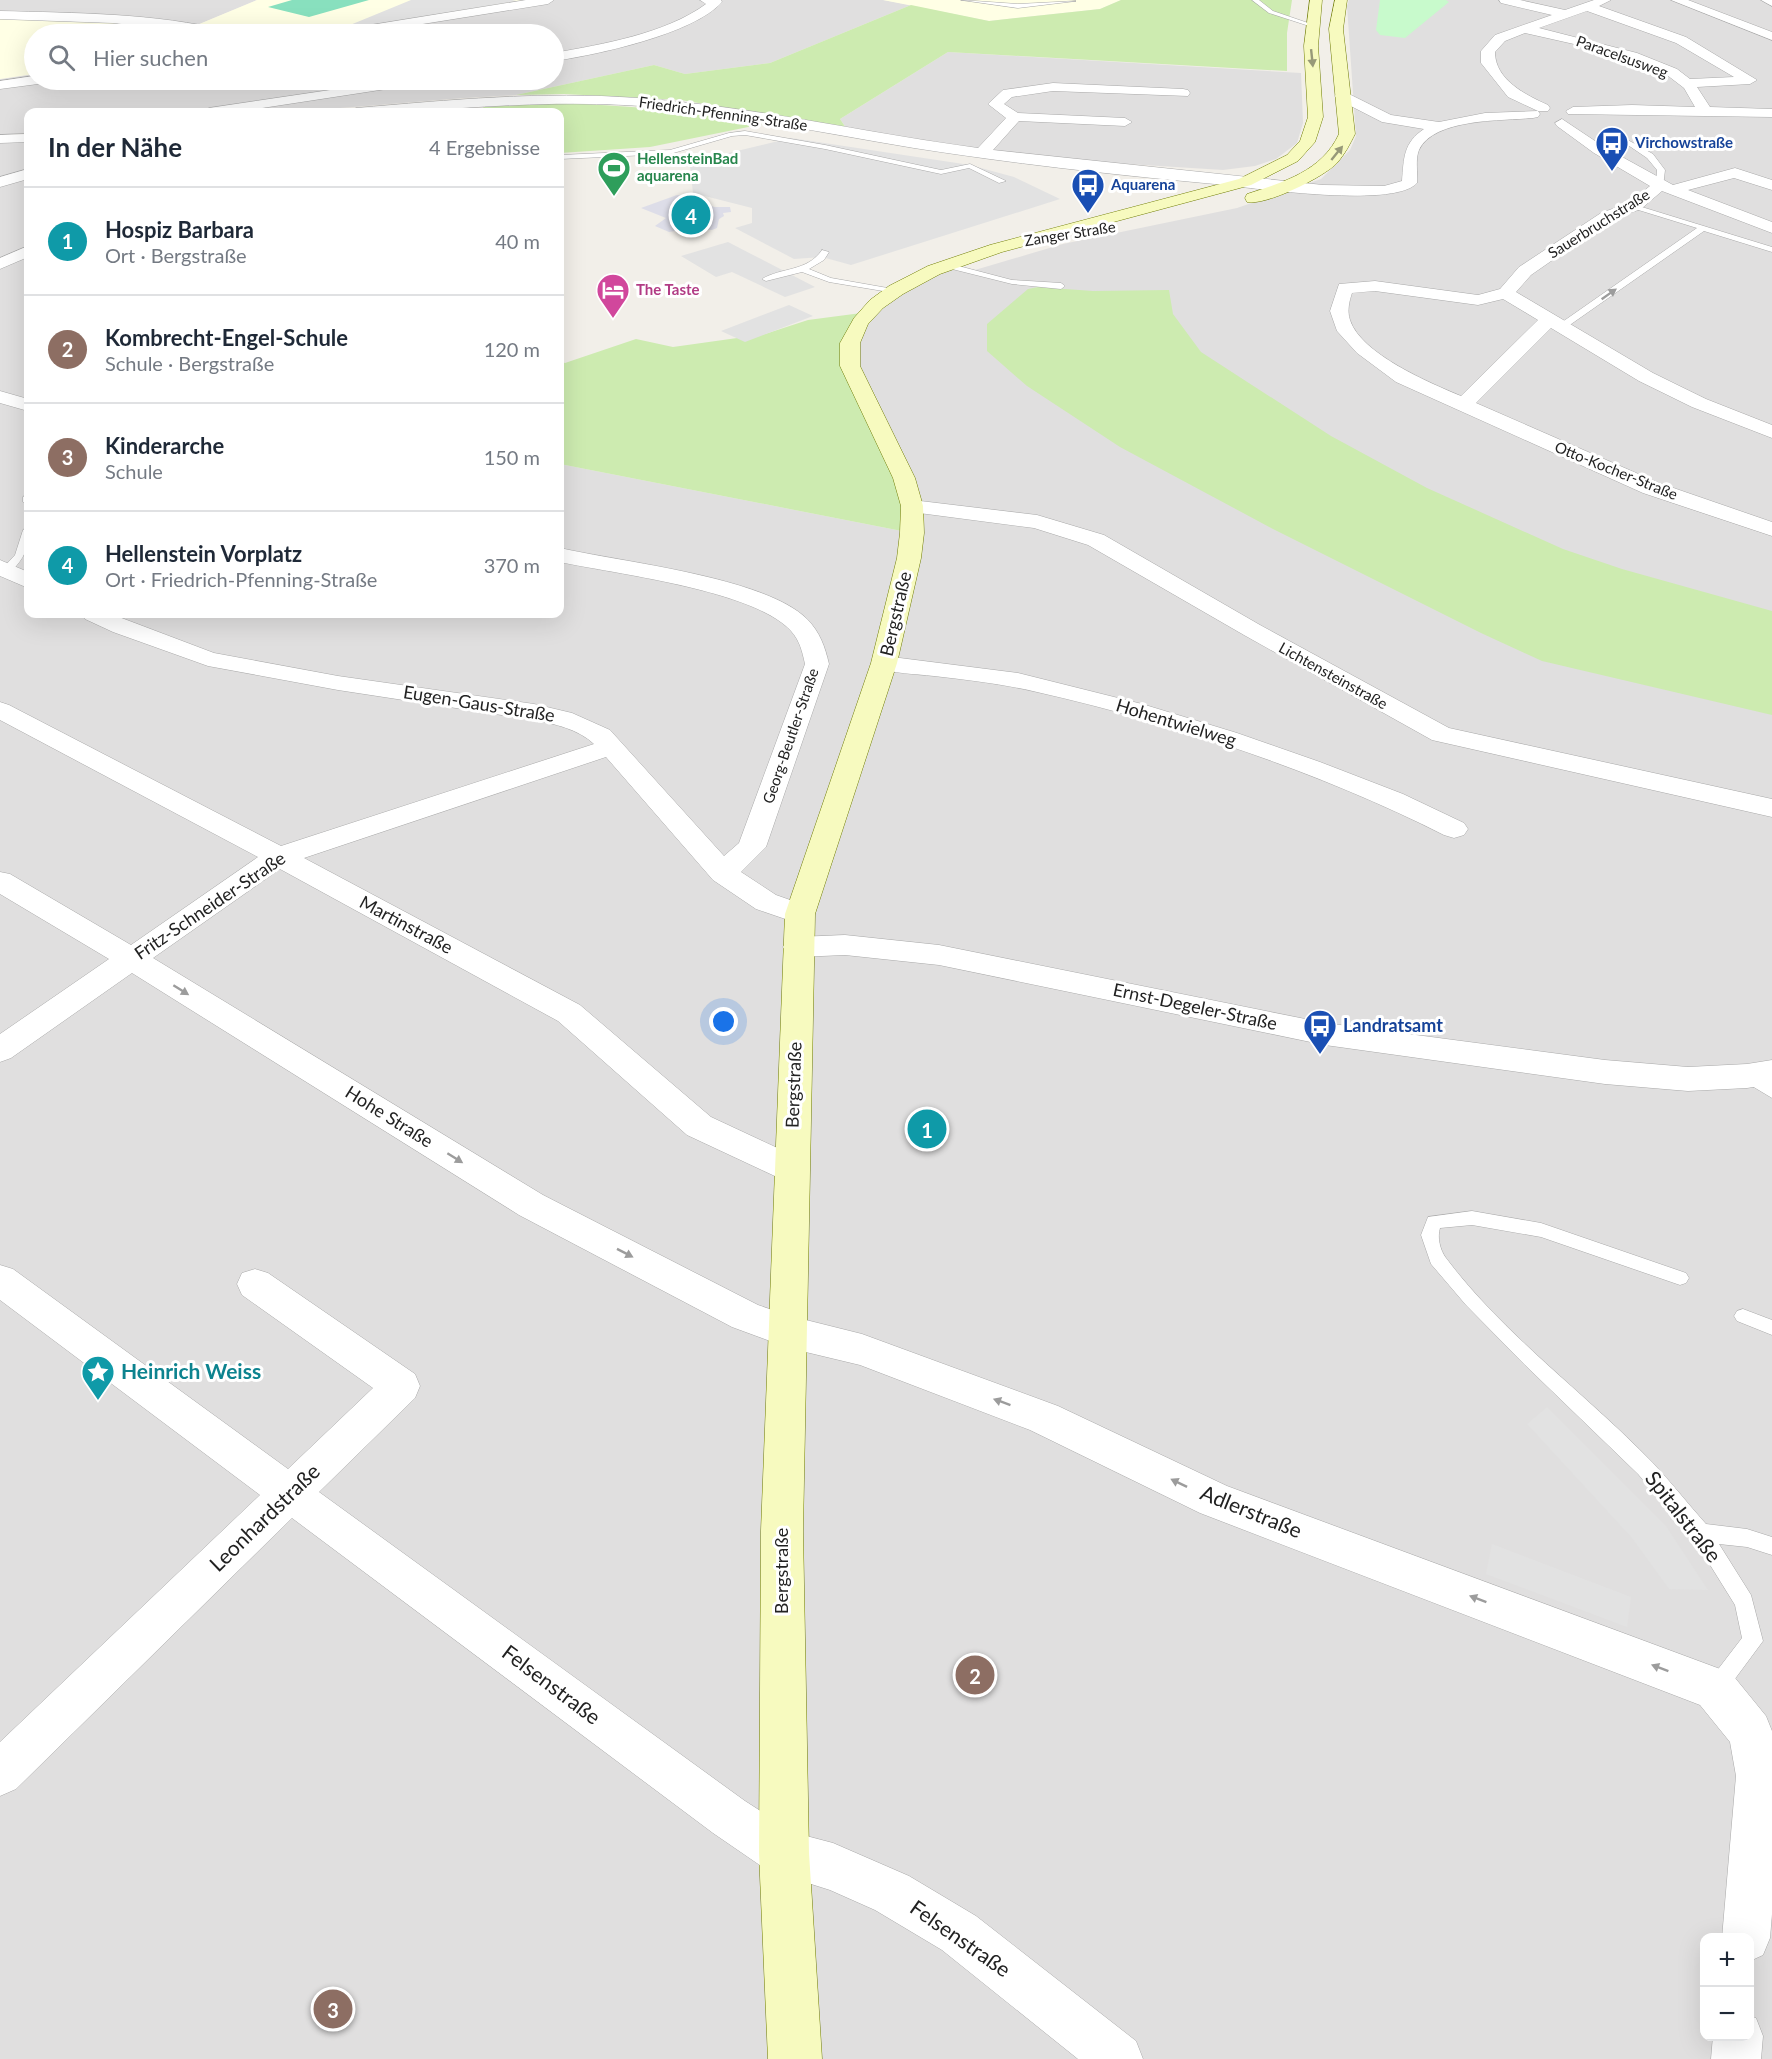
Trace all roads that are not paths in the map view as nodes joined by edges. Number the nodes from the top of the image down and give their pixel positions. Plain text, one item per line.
1 (548, 0) edge
2 (964, 0) edge
3 (1255, 0) edge
4 (1316, 0) edge
5 (1341, 0) edge
6 (1505, 0) edge
7 (1606, 0) edge
8 (1677, 0) edge
9 (1767, 0) edge
10 (1073, 1) edge
11 (692, 2) edge
12 (1772, 2) edge
13 (706, 3) edge
14 (1586, 6) junction
15 (1564, 14) junction
16 (0, 15) edge
17 (166, 24) edge
18 (401, 24) edge
19 (1311, 25) junction
20 (1524, 29) junction
21 (1772, 36) edge
22 (564, 55) edge
23 (24, 82) edge
24 (1687, 83) junction
25 (0, 85) edge
26 (361, 90) edge
27 (1183, 93) dead end
28 (1342, 96) junction
29 (239, 108) edge
30 (405, 108) edge
31 (1704, 109) junction
32 (1772, 113) edge
33 (1535, 115) junction
34 (1016, 117) junction
35 (1125, 122) dead end
36 (1569, 122) junction
37 (1442, 127) junction
38 (24, 138) edge
39 (0, 139) edge
40 (1624, 140) dead end
41 (981, 154) junction
42 (564, 157) edge
43 (970, 166) junction
44 (1134, 173) junction
45 (24, 175) edge
46 (1002, 181) dead end
47 (0, 182) edge
48 (1245, 182) junction
49 (1772, 185) edge
50 (1289, 186) junction
51 (1666, 188) junction
52 (1180, 200) junction
53 (1635, 206) junction
54 (1703, 228) junction
55 (1772, 228) edge
56 (1016, 243) junction
57 (1772, 250) edge
58 (825, 252) dead end
59 (24, 253) edge
60 (0, 264) edge
61 (947, 265) junction
62 (801, 269) junction
63 (766, 279) dead end
64 (1061, 286) dead end
65 (896, 290) junction
66 (1506, 293) junction
67 (1554, 324) junction
68 (0, 397) edge
69 (24, 404) edge
70 (1463, 405) junction
71 (1772, 432) edge
72 (912, 506) junction
73 (1772, 529) edge
74 (24, 543) edge
75 (564, 556) edge
76 (3, 569) edge
77 (24, 579) edge
78 (102, 618) edge
79 (884, 663) junction
80 (0, 710) edge
81 (611, 747) junction
82 (1772, 808) edge
83 (1454, 829) dead end
84 (279, 856) junction
85 (723, 873) junction
86 (0, 881) edge
87 (799, 931) junction
88 (132, 959) junction
89 (0, 1050) edge
90 (1764, 1080) edge
91 (791, 1169) junction
92 (1680, 1278) dead end
93 (0, 1280) edge
94 (255, 1284) dead end
95 (1743, 1316) dead end
96 (1772, 1328) edge
97 (789, 1332) junction
98 (291, 1493) junction
99 (1701, 1533) junction
100 (1772, 1546) edge
101 (1715, 1689) junction
102 (1, 1771) edge
103 (784, 1853) junction
104 (1746, 1933) edge
105 (1738, 2041) edge
106 (795, 2059) edge
107 (1118, 2059) edge
108 (1736, 2059) edge

1 - 18 street
2 - 10 lane
3 - 19 lane
4 - 19 street, Zanger Straße
5 - 28 street, Zanger Straße
6 - 15 street
7 - 14 street
8 - 21 street
9 - 12 street
11 - 13 street
13 - 22 street
14 - 15 street
14 - 24 street
15 - 20 street
16 - 17 street
19 -> 48 street, Zanger Straße
20 - 24 street, Paracelsusweg
20 - 33 street
23 - 25 street
24 - 31 street, Paracelsusweg
26 - 29 street
27 - 34 street
28 - 37 street
50 -> 28 street, Zanger Straße
30 - 41 street, Friedrich-Pfenning-Straße
31 - 32 street
31 - 36 street
33 - 36 street
33 - 37 street
34 - 35 street
34 - 41 street
36 - 51 street
37 - 50 street
38 - 39 street
40 - 51 lane
41 - 43 lane
41 - 44 street, Friedrich-Pfenning-Straße
42 - 43 lane
43 - 46 lane
44 - 48 street, Friedrich-Pfenning-Straße
44 - 52 street, Friedrich-Pfenning-Straße
45 - 47 street
48 - 50 street, Friedrich-Pfenning-Straße
48 - 52 street, Zanger Straße
49 - 51 street
50 - 56 street, Zanger Straße
51 - 53 street, Sauerbruchstraße
51 - 55 street
52 - 56 street, Zanger Straße
53 - 54 lane
53 - 66 street, Sauerbruchstraße
54 - 57 lane
67 -> 54 lane
56 - 61 street, Bergstraße
58 - 62 lane
59 - 60 street
61 - 64 lane
61 - 65 street, Bergstraße
62 - 63 lane
62 - 65 lane
65 - 72 street, Bergstraße
66 - 67 street
66 - 70 street, Otto-Kocher-Straße
67 - 70 street
67 - 71 street
68 - 69 street
70 - 73 street, Otto-Kocher-Straße
72 - 79 street, Bergstraße
72 - 82 street, Lichtensteinstraße
74 - 76 lane
75 - 85 street, Georg-Beutler-Straße
76 - 77 street
78 - 81 street, Eugen-Gaus-Straße
79 - 83 street, Hohentwielweg
79 - 87 street, Bergstraße
80 - 84 street, Martinstraße
81 - 84 street, Fritz-Schneider-Straße
81 - 85 street, Eugen-Gaus-Straße
84 - 88 street, Fritz-Schneider-Straße
84 - 91 street, Martinstraße
85 - 87 street, Eugen-Gaus-Straße
86 - 88 street, Hohe Straße
87 - 90 street, Ernst-Degeler-Straße
87 - 91 street, Bergstraße
88 - 89 street, Fritz-Schneider-Straße
88 -> 97 street, Hohe Straße
91 - 97 street, Bergstraße
92 - 99 lane, Spitalstraße
93 - 98 street, Felsenstraße
94 - 98 street, Leonhardstraße
95 - 96 lane
101 -> 97 street, Adlerstraße
97 - 103 street, Bergstraße
98 - 102 street, Leonhardstraße
98 - 103 street, Felsenstraße
99 - 100 lane
99 - 101 lane, Spitalstraße
101 - 104 street
103 - 106 street, Bergstraße
103 - 107 street, Felsenstraße
105 - 108 street

